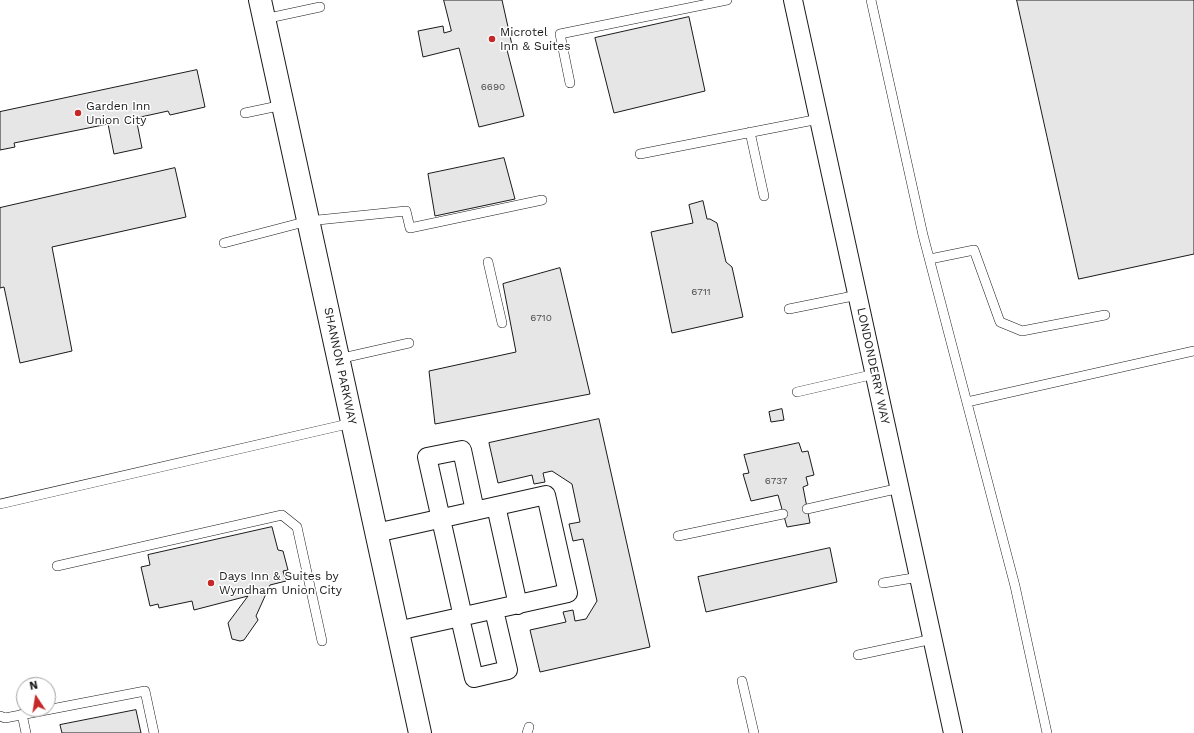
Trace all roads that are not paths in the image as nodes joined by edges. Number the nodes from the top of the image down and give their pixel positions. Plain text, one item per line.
1 (727, 0) edge
2 (793, 0) edge
3 (871, 0) edge
4 (320, 7) dead end
5 (262, 10) edge
6 (570, 83) dead end
7 (283, 105) junction
8 (245, 113) dead end
9 (819, 118) junction
10 (750, 132) junction
11 (640, 154) dead end
12 (764, 196) dead end
13 (542, 200) dead end
14 (308, 221) junction
15 (224, 242) dead end
16 (930, 259) junction
17 (488, 262) dead end
18 (858, 295) junction
19 (789, 309) dead end
20 (1105, 315) dead end
21 (502, 322) dead end
22 (409, 343) dead end
23 (1194, 352) edge
24 (338, 359) junction
25 (875, 374) junction
26 (797, 392) dead end
27 (967, 402) junction
28 (352, 423) junction
29 (900, 488) junction
30 (0, 504) edge
31 (496, 506) junction
32 (807, 509) dead end
33 (475, 511) junction
34 (783, 514) dead end
35 (441, 519) junction
36 (376, 533) junction
37 (678, 536) dead end
38 (57, 566) dead end
39 (919, 577) junction
40 (883, 583) dead end
41 (518, 604) junction
42 (494, 610) junction
43 (462, 617) junction
44 (397, 632) junction
45 (932, 639) junction
46 (322, 641) dead end
47 (858, 655) dead end
48 (742, 680) dead end
49 (56, 708) edge
50 (16, 715) edge
51 (0, 716) edge
52 (23, 717) edge
53 (26, 733) edge
54 (154, 733) edge
55 (420, 733) edge
56 (754, 733) edge
57 (953, 733) edge
58 (1047, 733) edge

1 - 6 lane
2 - 9 street, LONDONDERRY WAY
3 - 16 lane
4 - 5 lane
5 - 7 street, SHANNON PARKWAY
7 - 8 lane
7 - 14 street, SHANNON PARKWAY
9 - 10 lane
9 - 18 street, LONDONDERRY WAY
10 - 11 lane
10 - 12 lane
13 - 14 lane
14 - 15 lane
14 - 24 street, SHANNON PARKWAY
16 - 20 lane
16 - 27 lane
17 - 21 lane
18 - 19 lane
18 - 25 street, LONDONDERRY WAY
22 - 24 lane
23 - 27 lane
24 - 28 street, SHANNON PARKWAY
25 - 26 lane
25 - 29 street, LONDONDERRY WAY
27 - 58 lane
28 - 30 lane
28 - 36 street, SHANNON PARKWAY
29 - 32 lane
29 - 39 street, LONDONDERRY WAY
31 - 33 street
31 - 41 street
31 - 41 street
33 - 35 street
33 - 35 street
34 - 37 lane
35 - 36 street
35 - 43 street
36 - 44 street, SHANNON PARKWAY
38 - 46 lane
39 - 40 lane
39 - 45 street, LONDONDERRY WAY
41 - 42 street
42 - 43 street
42 - 43 street
43 - 44 street
44 - 55 street, SHANNON PARKWAY
45 - 47 lane
45 - 57 street, LONDONDERRY WAY
48 - 56 lane
49 - 54 lane
50 - 51 lane
52 - 53 lane

